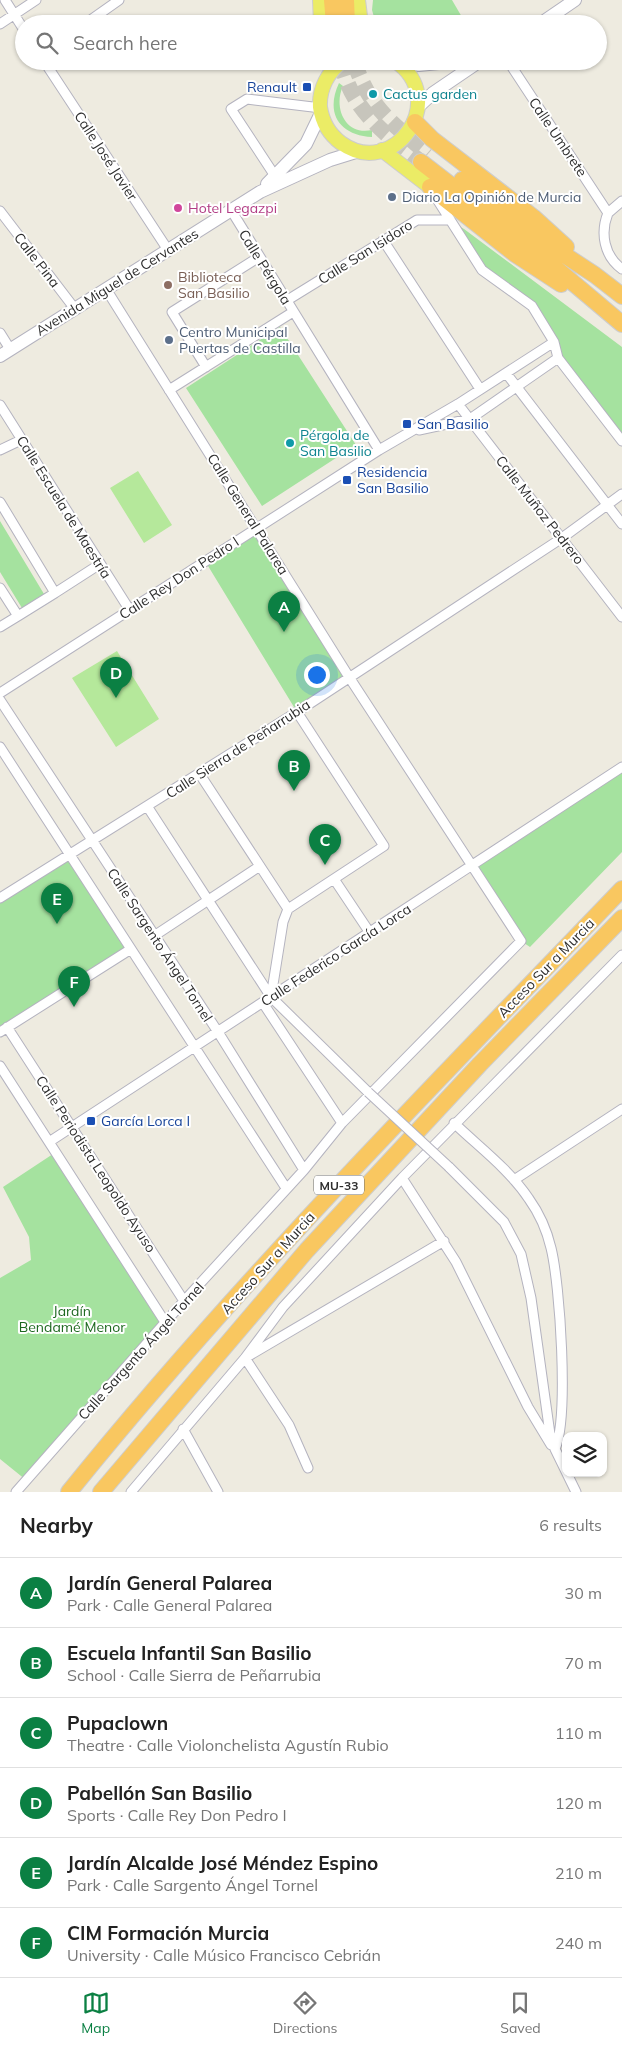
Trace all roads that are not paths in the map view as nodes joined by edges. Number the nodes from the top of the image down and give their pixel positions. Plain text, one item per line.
1 (5, 0) edge
2 (36, 0) edge
3 (120, 0) edge
4 (320, 0) edge
5 (332, 0) edge
6 (346, 0) edge
7 (358, 0) edge
8 (575, 0) edge
9 (14, 14) junction
10 (98, 15) edge
11 (321, 15) edge
12 (333, 15) edge
13 (347, 15) edge
14 (360, 15) edge
15 (553, 15) edge
16 (0, 24) edge
17 (50, 70) edge
18 (325, 70) edge
19 (333, 70) edge
20 (406, 70) edge
21 (466, 70) edge
22 (514, 70) edge
23 (324, 83) junction
24 (321, 110) junction
25 (416, 114) junction
26 (382, 150) junction
27 (359, 151) junction
28 (276, 176) junction
29 (430, 187) junction
30 (260, 192) junction
31 (622, 202) edge
32 (231, 210) junction
33 (0, 211) edge
34 (608, 213) junction
35 (449, 220) junction
36 (383, 240) junction
37 (168, 250) junction
38 (259, 257) junction
39 (622, 269) edge
40 (594, 275) junction
41 (106, 289) junction
42 (622, 296) edge
43 (286, 301) junction
44 (75, 308) junction
45 (293, 312) junction
46 (622, 324) edge
47 (0, 333) edge
48 (554, 342) junction
49 (5, 352) edge
50 (558, 358) junction
51 (206, 367) junction
52 (506, 373) junction
53 (517, 387) junction
54 (480, 389) junction
55 (170, 390) junction
56 (458, 404) junction
57 (0, 405) edge
58 (470, 419) junction
59 (409, 432) junction
60 (21, 440) junction
61 (622, 441) edge
62 (0, 450) edge
63 (379, 450) junction
64 (622, 494) edge
65 (0, 502) edge
66 (608, 505) junction
67 (622, 524) edge
68 (257, 528) junction
69 (562, 538) junction
70 (100, 564) junction
71 (0, 588) edge
72 (55, 593) junction
73 (129, 609) junction
74 (18, 616) junction
75 (622, 617) edge
76 (0, 628) edge
77 (349, 677) junction
78 (0, 693) edge
79 (0, 700) edge
80 (297, 712) junction
81 (0, 747) edge
82 (622, 767) edge
83 (200, 774) junction
84 (147, 806) junction
85 (92, 842) junction
86 (70, 855) junction
87 (260, 866) junction
88 (471, 866) junction
89 (334, 879) junction
90 (622, 889) edge
91 (0, 898) edge
92 (208, 900) junction
93 (288, 909) junction
94 (622, 918) edge
95 (370, 933) junction
96 (622, 934) edge
97 (154, 936) junction
98 (131, 949) junction
99 (622, 955) edge
100 (267, 1000) junction
101 (4, 1030) edge
102 (218, 1032) junction
103 (195, 1047) junction
104 (480, 1064) junction
105 (0, 1066) edge
106 (622, 1109) edge
107 (342, 1123) junction
108 (454, 1123) junction
109 (71, 1128) junction
110 (49, 1142) junction
111 (304, 1170) junction
112 (402, 1178) junction
113 (514, 1180) junction
114 (286, 1188) junction
115 (444, 1241) junction
116 (184, 1301) junction
117 (165, 1322) junction
118 (263, 1342) junction
119 (245, 1358) junction
120 (533, 1417) junction
121 (547, 1419) junction
122 (562, 1422) junction
123 (183, 1429) junction
124 (555, 1449) junction
125 (308, 1468) dead end
126 (16, 1492) edge
127 (69, 1492) edge
128 (101, 1492) edge
129 (131, 1492) edge
130 (218, 1492) edge
131 (576, 1492) edge

1 - 9 street
2 - 9 street
3 - 10 street
4 - 11 main road
5 - 12 highway
6 - 13 highway
7 - 14 main road
8 - 15 main road
9 - 16 street
17 - 37 street, Calle José Javier
18 - 23 main road
19 - 23 main road
20 - 25 main road
21 - 25 main road
22 - 34 street, Calle Umbrete
23 - 24 main road
24 - 27 main road
24 - 28 main road, Avenida Miguel de Cervantes
24 - 28 street
25 - 26 main road
25 - 40 highway
26 - 27 main road
26 - 29 main road
27 - 30 main road, Avenida Miguel de Cervantes
28 - 30 main road, Avenida Miguel de Cervantes
29 - 35 street
29 - 46 highway
30 - 32 main road, Avenida Miguel de Cervantes
31 - 34 street
32 - 37 main road, Avenida Miguel de Cervantes
32 - 38 street, Calle Pérgola
33 - 44 street, Calle Pina
34 - 39 street
35 - 36 street, Calle San Isidoro
35 - 48 street
36 - 43 street, Calle San Isidoro
36 - 54 street
37 - 41 main road, Avenida Miguel de Cervantes
38 - 43 street, Calle Pérgola
38 - 51 street
40 - 42 highway
40 - 46 highway
41 - 44 main road, Avenida Miguel de Cervantes
41 - 55 street, Calle General Palarea
43 - 45 street, Calle Pérgola
44 - 49 main road, Avenida Miguel de Cervantes
45 - 51 street
45 - 63 street, Calle Pérgola
47 - 49 street
48 - 50 street
48 - 52 street, Calle Rey Don Pedro I
50 - 53 street, Calle Rey Don Pedro I
50 - 61 street
51 - 55 street
52 - 53 street
52 - 54 street, Calle Rey Don Pedro I
53 - 58 street, Calle Rey Don Pedro I
53 - 66 street
54 - 56 street, Calle Rey Don Pedro I
55 - 68 street, Calle General Palarea
56 - 58 street, Calle Muñoz Pedrero
56 - 59 street, Calle Rey Don Pedro I
57 - 60 street, Calle Escuela de Maestría
58 - 59 street, Calle Rey Don Pedro I
58 - 69 street, Calle Muñoz Pedrero
59 - 63 street, Calle Rey Don Pedro I
60 - 62 street
60 - 70 street, Calle Escuela de Maestría
63 - 68 street, Calle Rey Don Pedro I
64 - 66 street, Calle Sierra de Peñarrubia
65 - 72 street
66 - 67 street
66 - 69 street, Calle Sierra de Peñarrubia
68 - 73 street, Calle Rey Don Pedro I
68 - 77 street, Calle General Palarea
69 - 75 street, Calle Muñoz Pedrero
69 - 77 street, Calle Sierra de Peñarrubia
70 - 72 street
70 - 73 street, Calle Escuela de Maestría
71 - 74 street
72 - 74 street
73 - 78 street, Calle Rey Don Pedro I
74 - 76 street
77 - 80 street, Calle Sierra de Peñarrubia
77 - 88 street, Calle General Palarea
79 - 85 street, Calle Sargento Ángel Tornel
80 - 83 street, Calle Sierra de Peñarrubia
80 - 89 street
81 - 86 street, Calle Sargento Ángel Tornel
82 - 88 street, Calle Federico García Lorca
83 - 84 street, Calle Sierra de Peñarrubia
83 - 87 street
84 - 85 street, Calle Sierra de Peñarrubia
84 - 92 street
85 - 86 street, Calle Sierra de Peñarrubia
85 - 97 street, Calle Sargento Ángel Tornel
86 - 91 street, Calle Sierra de Peñarrubia
86 - 98 street, Calle Sargento Ángel Tornel
87 - 92 street
87 - 93 street
88 - 95 street, Calle Federico García Lorca
88 - 107 street, Calle General Palarea
89 - 93 street
89 - 95 street
90 - 127 highway, Acceso Sur a Murcia / MU-33
92 - 97 street
92 - 100 street
93 - 100 street
94 - 104 highway, Acceso Sur a Murcia / MU-33
95 - 100 street, Calle Federico García Lorca
96 - 104 highway
97 - 102 street, Calle Sargento Ángel Tornel
98 - 101 street
98 - 103 street, Calle Sargento Ángel Tornel
99 - 108 street
100 - 102 street, Calle Federico García Lorca
100 - 107 street
100 - 121 street, bridge
101 - 109 street, Calle Periodista Leopoldo Ayuso
102 - 103 street, Calle Federico García Lorca
102 - 111 street, Calle Sargento Ángel Tornel
103 - 109 street, Calle Federico García Lorca
103 - 114 street, Calle Sargento Ángel Tornel
104 - 128 highway, Acceso Sur a Murcia / MU-33
105 - 110 street, Calle Periodista Leopoldo Ayuso
106 - 113 street
107 - 111 street
108 - 112 street
108 - 113 street
109 - 110 street, Calle Federico García Lorca
109 - 116 street, Calle Periodista Leopoldo Ayuso
110 - 117 street, Calle Periodista Leopoldo Ayuso
111 - 114 street, Calle Sargento Ángel Tornel
112 - 115 street
112 - 118 street
113 - 122 street
114 - 116 street, Calle Sargento Ángel Tornel
115 - 118 street
115 - 120 street
116 - 117 street, Calle Sargento Ángel Tornel
117 - 126 street, Calle Sargento Ángel Tornel
118 - 119 street
119 - 123 street
119 - 125 street
120 - 121 street
120 - 124 street
121 - 122 street
121 - 124 street
122 - 124 street
123 - 129 street
123 - 130 street
124 - 131 street

